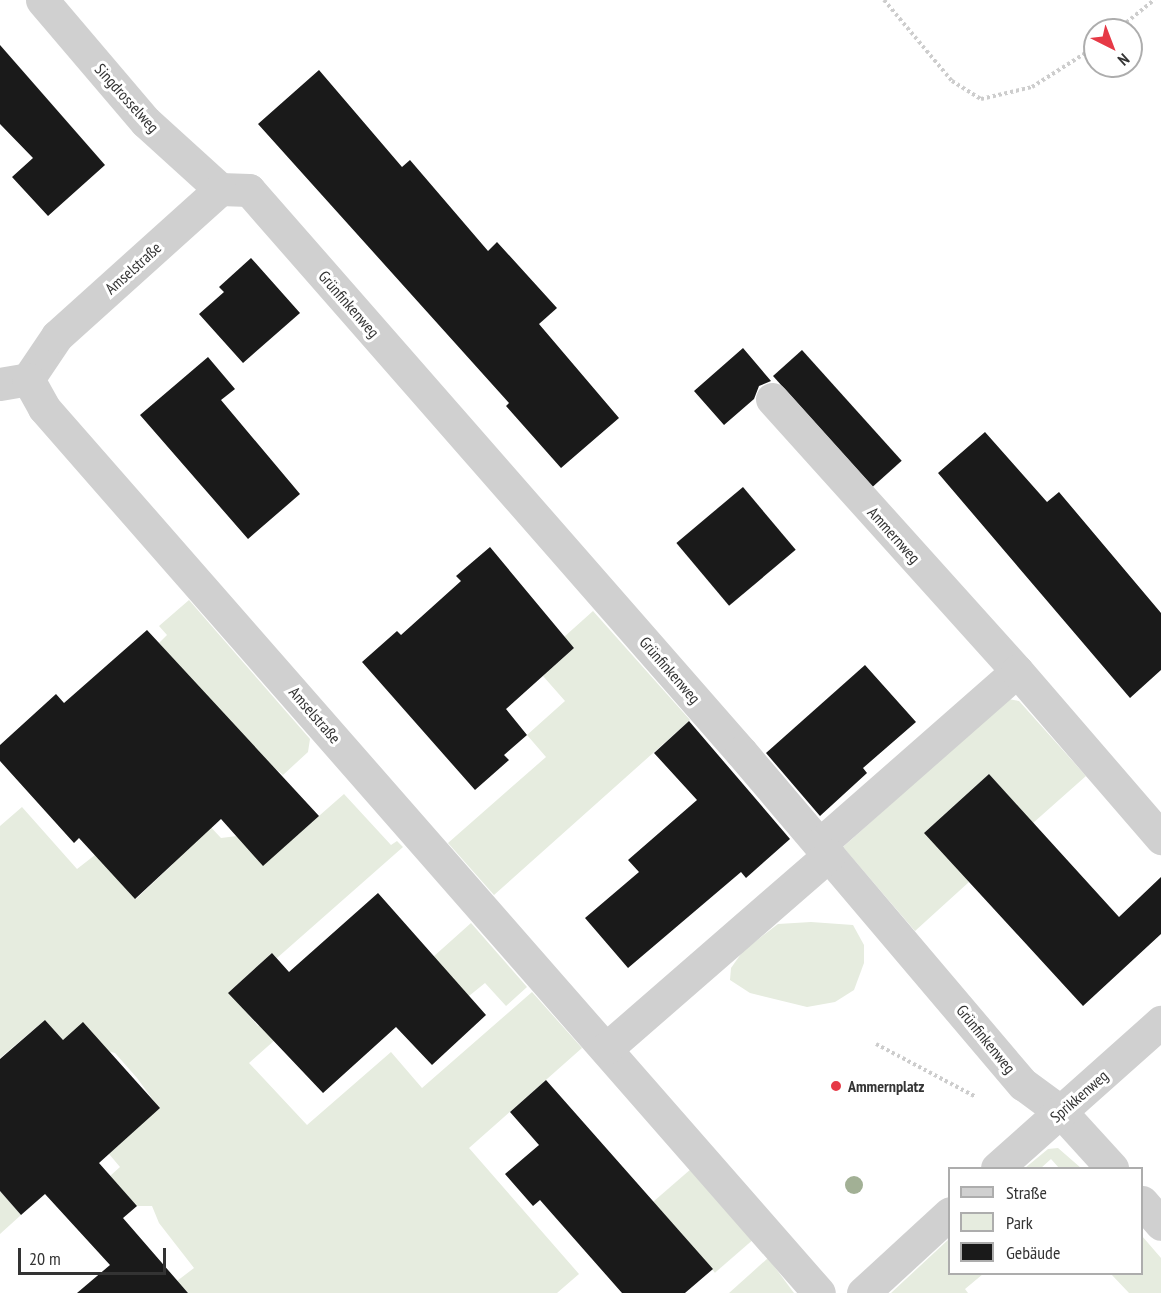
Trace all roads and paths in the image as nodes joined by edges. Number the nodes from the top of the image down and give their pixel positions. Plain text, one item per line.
1 (42, 0) edge
2 (884, 0) edge
3 (1154, 0) edge
4 (1132, 18) edge
5 (1083, 55) edge
6 (220, 189) junction
7 (14, 381) edge
8 (772, 399) dead end
9 (1017, 671) junction
10 (1161, 838) edge
11 (824, 849) junction
12 (1161, 1022) edge
13 (608, 1048) junction
14 (1061, 1112) junction
15 (998, 1167) edge
16 (1111, 1167) edge
17 (1143, 1203) edge
18 (948, 1215) edge
19 (1161, 1224) edge
20 (819, 1293) edge
21 (863, 1293) edge

1 - 6 street, Singdrosselweg
2 - 5 path
3 - 4 path
6 - 7 street, Amselstraße
6 - 11 street, Grünfinkenweg
7 - 13 street, Amselstraße
8 - 9 street, Ammernweg
9 - 10 street
9 - 11 street
11 - 13 street
11 - 14 street, Grünfinkenweg
12 - 14 street, Sprikkenweg
13 - 20 street
14 - 15 street, Sprikkenweg
14 - 16 street, Grünfinkenweg
17 - 19 street
18 - 21 street

